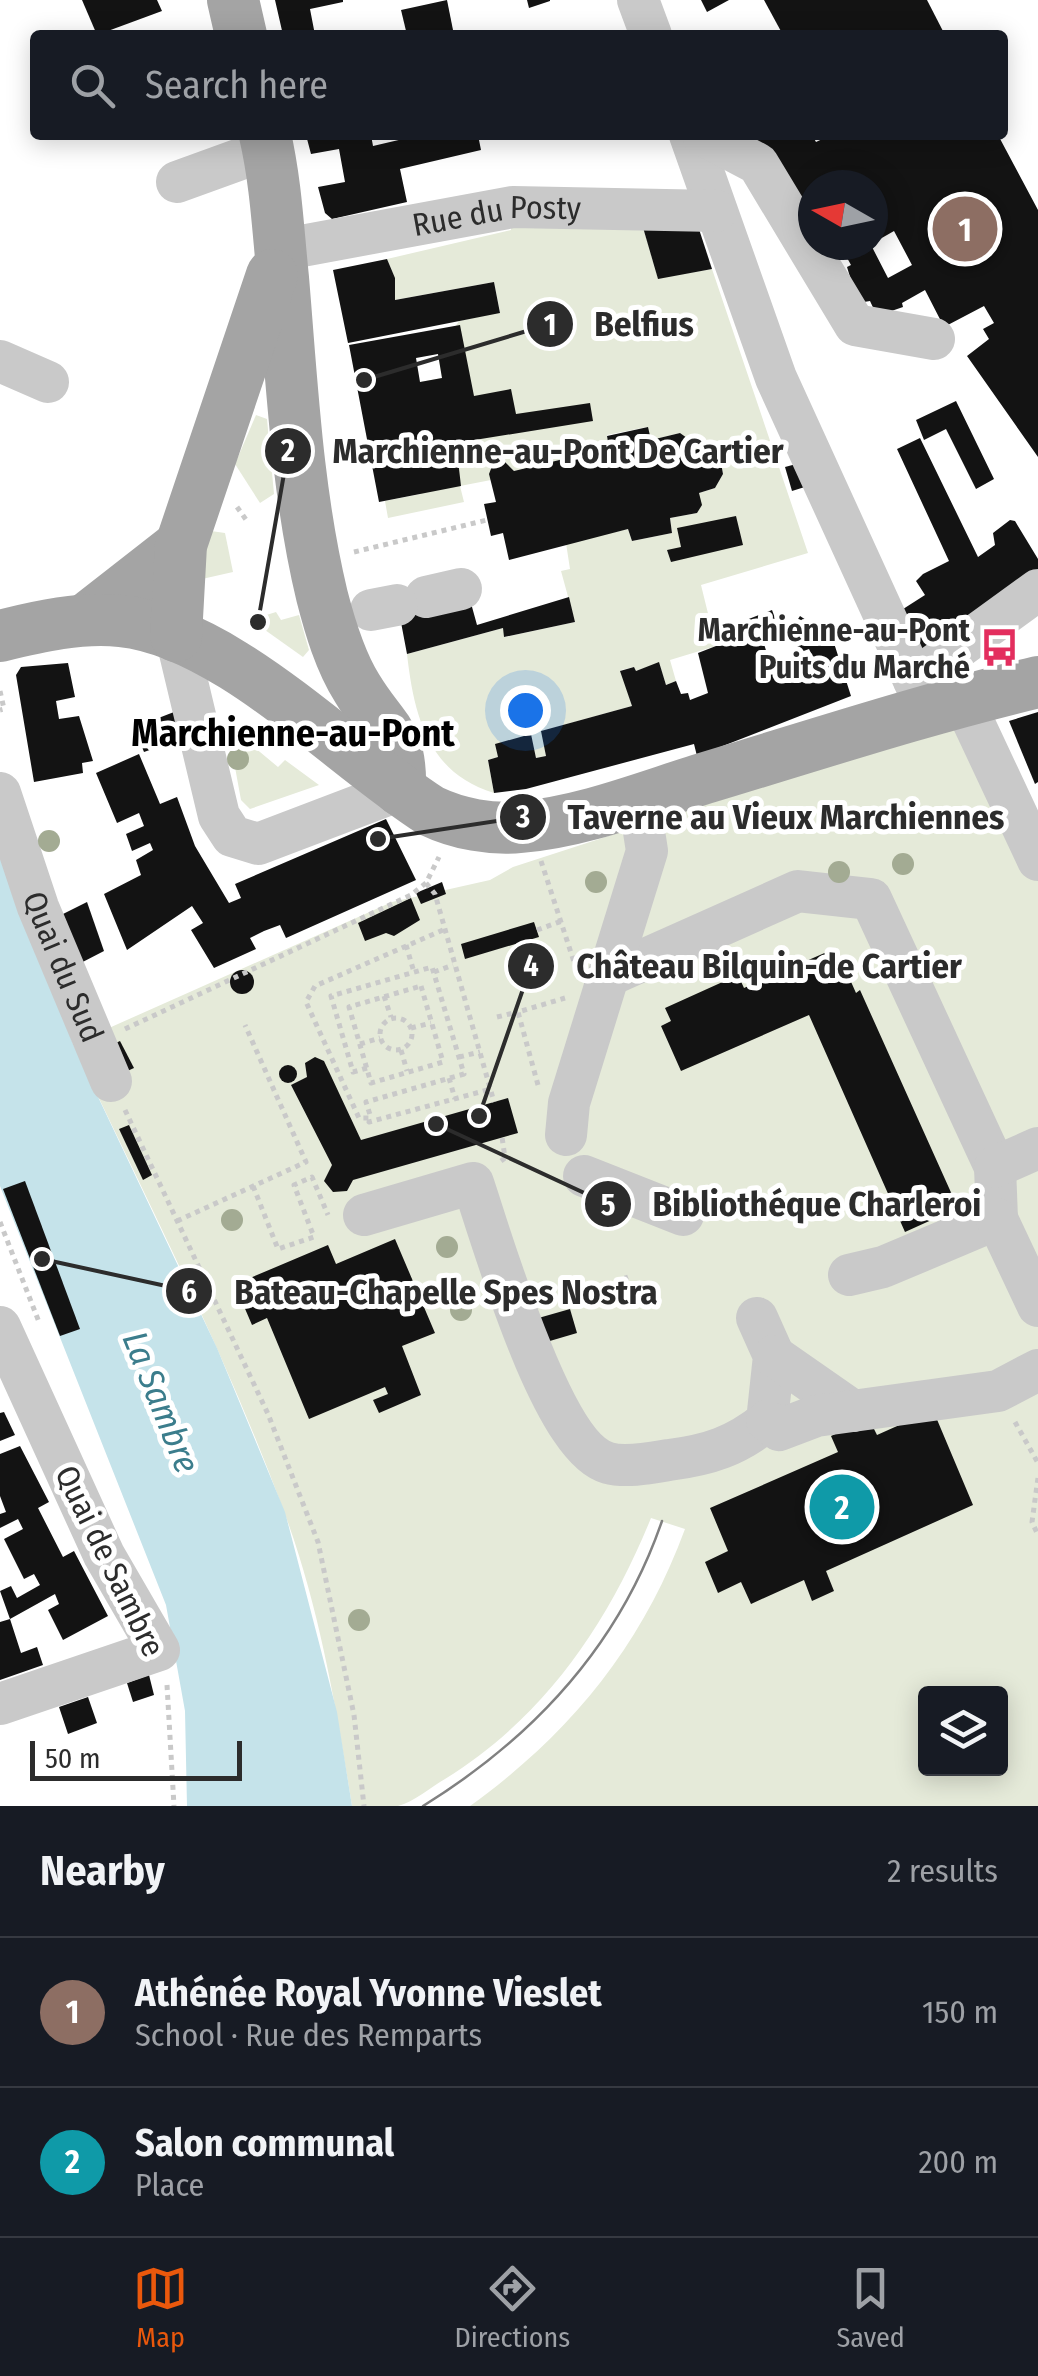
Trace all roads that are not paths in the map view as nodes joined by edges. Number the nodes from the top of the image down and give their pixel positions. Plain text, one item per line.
1 (233, 0) edge
2 (638, 0) edge
3 (240, 30) edge
4 (649, 30) edge
5 (692, 140) edge
6 (712, 140) edge
7 (266, 142) edge
8 (177, 182) dead end
9 (716, 211) junction
10 (280, 250) junction
11 (934, 339) dead end
12 (0, 361) edge
13 (48, 382) dead end
14 (233, 400) junction
15 (294, 410) junction
16 (180, 546) junction
17 (1038, 590) edge
18 (85, 620) junction
19 (4, 635) edge
20 (176, 636) junction
21 (1038, 682) edge
22 (358, 692) junction
23 (935, 697) junction
24 (321, 731) junction
25 (400, 790) junction
26 (0, 793) edge
27 (639, 798) junction
28 (1038, 860) edge
29 (598, 988) junction
30 (103, 1062) road end
31 (566, 1134) dead end
32 (1038, 1148) edge
33 (995, 1167) junction
34 (584, 1176) dead end
35 (682, 1214) dead end
36 (997, 1220) junction
37 (349, 1222) road end
38 (849, 1275) dead end
39 (1038, 1306) edge
40 (757, 1318) dead end
41 (0, 1326) edge
42 (774, 1356) junction
43 (1038, 1370) edge
44 (853, 1410) junction
45 (767, 1421) junction
46 (0, 1704) edge

1 - 3 main road
2 - 4 street
5 - 9 street
6 - 11 street
7 - 8 street
7 - 10 main road
9 - 10 street, Rue du Posty
9 - 23 street
10 - 14 main road
10 - 15 main road
12 - 13 street
14 - 15 main road
14 - 16 main road
15 - 22 main road
16 - 18 main road
16 - 20 main road
17 - 23 street
18 - 19 main road
18 - 20 main road
20 - 24 main road
20 - 25 street
21 - 23 main road
22 - 24 main road
22 - 25 main road
23 - 27 main road
23 - 28 street
24 - 25 main road
25 - 27 main road
26 - 30 street, Quai du Sud
27 - 29 street
29 - 31 street
29 - 33 street
32 - 33 street
33 - 36 street
34 - 35 street
36 - 38 street
36 - 39 street
37 - 45 street
40 - 42 street
41 - 46 street, Quai de Sambre
42 - 44 street
42 - 45 street
43 - 44 street
44 - 45 street

